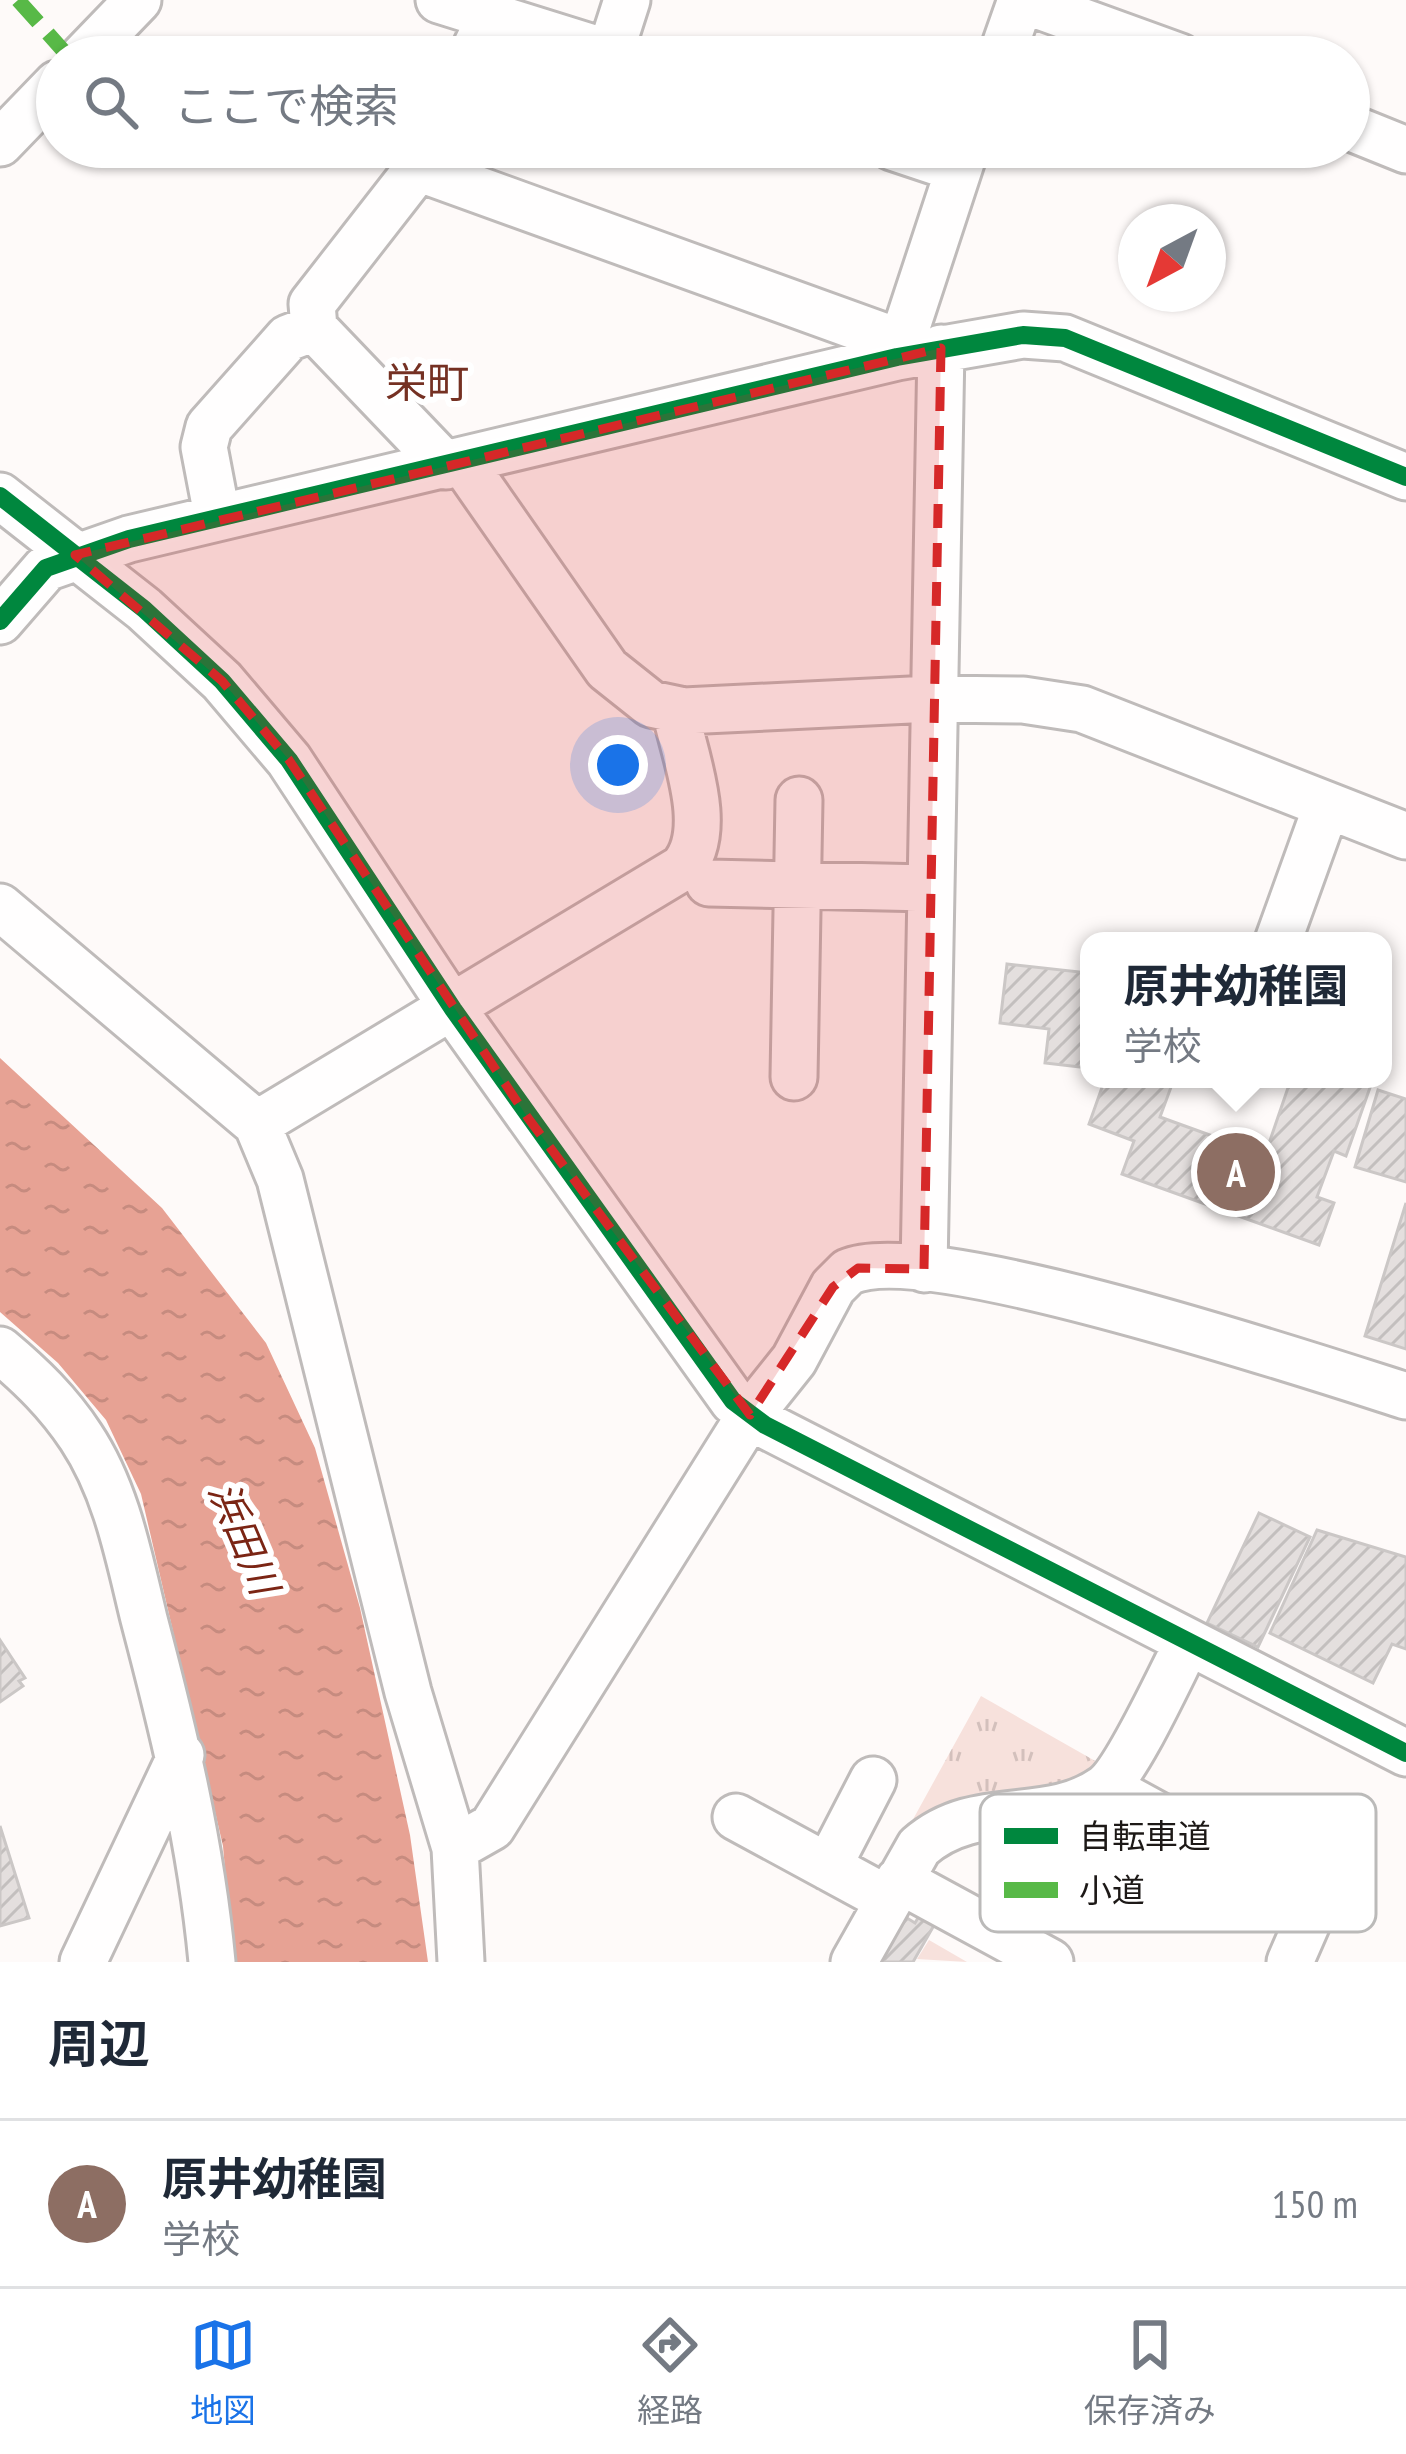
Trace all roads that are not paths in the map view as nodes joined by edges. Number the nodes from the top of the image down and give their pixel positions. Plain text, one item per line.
1 (138, 0) edge
2 (439, 0) edge
3 (627, 0) edge
4 (1022, 0) edge
5 (490, 16) junction
6 (1135, 18) edge
7 (103, 36) edge
8 (481, 36) edge
9 (555, 36) edge
10 (620, 36) edge
11 (1008, 36) edge
12 (36, 101) edge
13 (6, 125) edge
14 (1370, 135) edge
15 (1406, 150) edge
16 (415, 168) edge
17 (449, 168) edge
18 (959, 168) edge
19 (314, 328) junction
20 (913, 349) junction
21 (455, 465) junction
22 (1406, 477) edge
23 (0, 496) edge
24 (217, 515) junction
25 (75, 555) junction
26 (0, 621) edge
27 (932, 700) junction
28 (675, 710) junction
29 (799, 800) dead end
30 (1327, 805) junction
31 (1406, 836) edge
32 (709, 883) dead end
33 (798, 885) junction
34 (928, 888) junction
35 (0, 907) edge
36 (1281, 932) edge
37 (453, 1009) junction
38 (794, 1077) dead end
39 (257, 1124) junction
40 (924, 1269) junction
41 (0, 1350) edge
42 (1406, 1396) edge
43 (750, 1415) junction
44 (1188, 1642) junction
45 (1406, 1754) edge
46 (181, 1756) junction
47 (873, 1780) dead end
48 (1106, 1786) junction
49 (1087, 1794) edge
50 (1120, 1794) edge
51 (736, 1817) dead end
52 (980, 1820) edge
53 (455, 1848) junction
54 (828, 1867) junction
55 (894, 1890) junction
56 (980, 1930) edge
57 (985, 1932) edge
58 (1303, 1932) edge
59 (83, 1962) edge
60 (212, 1962) edge
61 (461, 1962) edge
62 (854, 1962) edge
63 (1050, 1962) edge
64 (1290, 1962) edge

1 - 7 street
2 - 5 street
3 - 10 street
4 - 6 street
4 - 11 street
5 - 8 street
5 - 9 street
12 - 13 street
14 - 15 street
16 - 19 street
17 - 20 street
18 - 20 street
19 - 21 street
19 - 24 street
20 - 21 street
20 - 22 street
20 - 27 street
21 - 24 street
21 - 28 street
23 - 25 street
24 - 25 street
25 - 26 street
25 - 37 street
27 - 28 street
27 - 30 street
27 - 34 street
28 - 37 street
29 - 33 street
30 - 31 street
30 - 36 street
32 - 33 street
33 - 34 street
33 - 38 street
34 - 40 street
35 - 39 street
37 - 39 street
37 - 43 street
39 - 53 street
40 - 42 street
40 - 43 street
41 - 46 street
43 - 44 street
43 - 53 street
44 - 45 street
44 - 48 street
46 - 59 street
46 - 60 street
47 - 54 street
48 - 49 street
48 - 50 street
51 - 54 street
52 - 55 street
53 - 61 street
54 - 55 street
55 - 56 street
55 - 62 street
57 - 63 street
58 - 64 street

